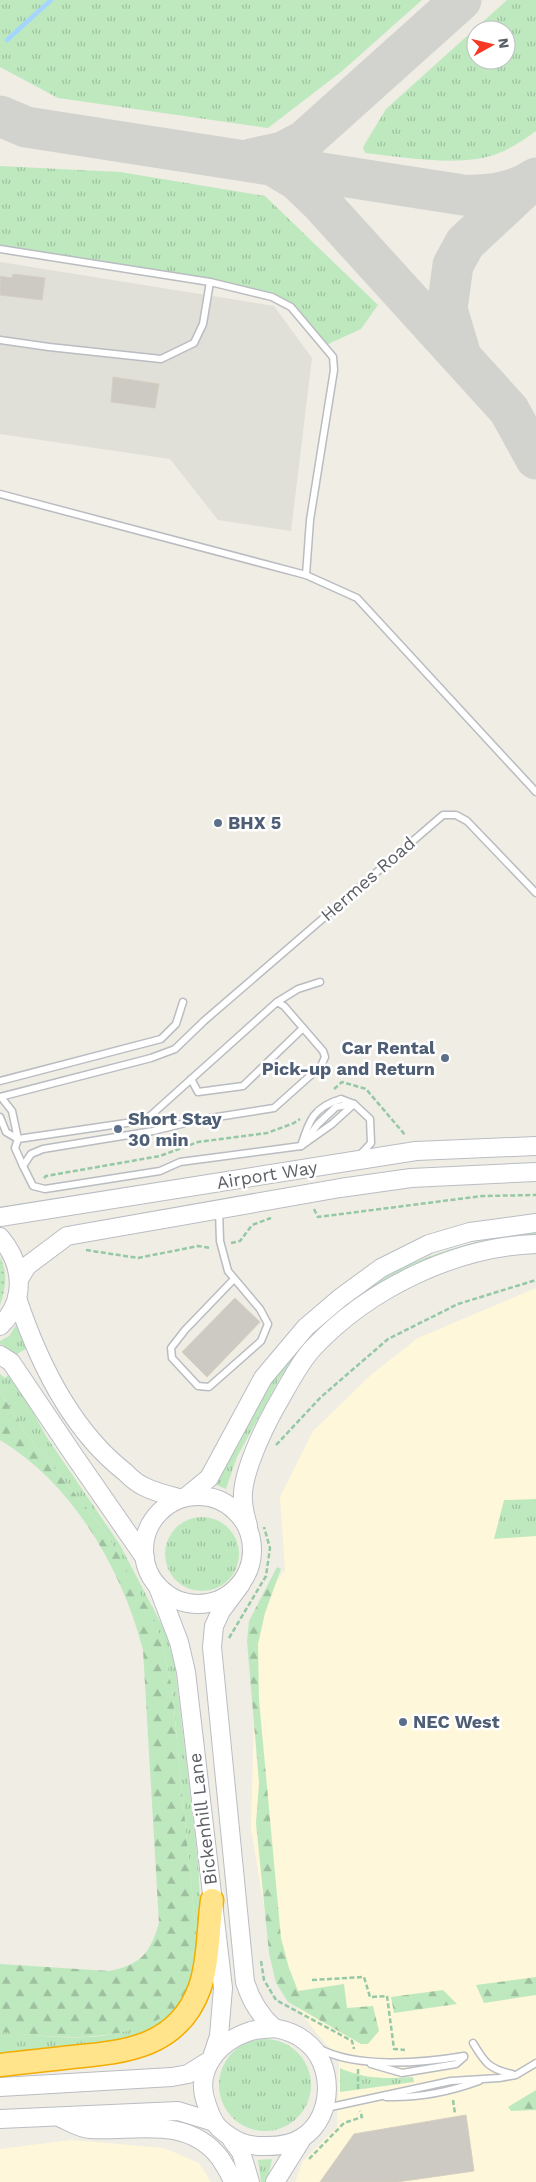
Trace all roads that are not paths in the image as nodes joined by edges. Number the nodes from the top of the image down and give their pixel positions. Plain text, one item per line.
1 (0, 249) edge
2 (210, 282) junction
3 (0, 340) edge
4 (0, 494) edge
5 (306, 575) junction
6 (536, 792) edge
7 (536, 893) edge
8 (320, 982) dead end
9 (183, 1002) dead end
10 (277, 1002) junction
11 (303, 1028) junction
12 (191, 1079) junction
13 (0, 1081) edge
14 (1, 1097) edge
15 (354, 1104) junction
16 (149, 1117) junction
17 (0, 1118) edge
18 (153, 1131) junction
19 (3, 1132) edge
20 (18, 1139) junction
21 (301, 1146) junction
22 (536, 1146) edge
23 (353, 1162) junction
24 (24, 1166) junction
25 (536, 1172) edge
26 (219, 1209) junction
27 (0, 1217) edge
28 (536, 1223) edge
29 (0, 1237) edge
30 (536, 1244) edge
31 (19, 1279) junction
32 (234, 1279) junction
33 (17, 1298) junction
34 (0, 1326) edge
35 (0, 1355) edge
36 (183, 1497) junction
37 (255, 1525) junction
38 (144, 1558) junction
39 (241, 1584) junction
40 (158, 1587) junction
41 (212, 1900) junction
42 (274, 2028) junction
43 (306, 2041) junction
44 (473, 2043) dead end
45 (211, 2057) junction
46 (360, 2061) junction
47 (536, 2063) edge
48 (0, 2064) edge
49 (516, 2075) junction
50 (487, 2078) junction
51 (0, 2087) edge
52 (376, 2096) junction
53 (324, 2109) junction
54 (56, 2116) junction
55 (0, 2119) edge
56 (214, 2122) junction
57 (303, 2137) junction
58 (232, 2140) junction
59 (233, 2182) edge
60 (250, 2182) edge
61 (275, 2182) edge

1 - 2 lane
2 - 3 lane
2 - 5 lane
4 - 5 lane
5 - 6 lane
7 - 14 lane, Hermes Road
8 - 10 lane
9 - 13 lane
10 - 11 lane
10 - 12 lane
11 - 12 lane
11 - 18 lane
12 - 16 lane
14 - 20 lane
15 - 21 lane
15 - 21 lane
15 - 23 lane
16 - 18 lane
16 - 20 lane
17 - 19 lane
18 - 24 lane
19 - 20 lane
20 - 24 lane
21 - 24 lane
22 - 23 main road, Airport Way
23 - 27 main road, Airport Way
25 - 26 main road, Airport Way
26 - 31 main road, Airport Way
26 - 32 lane
28 - 36 main road
29 - 31 main road
30 - 37 main road
31 - 33 main road
32 - 32 lane
33 - 34 main road
33 - 36 main road
35 - 38 main road
36 - 37 main road
36 - 38 main road
37 - 39 main road
38 - 40 main road
39 - 40 main road
39 - 42 main road, Bickenhill Lane
40 - 41 main road, Bickenhill Lane
41 - 45 main road, Bickenhill Lane
41 - 48 highway
42 - 43 main road
42 - 45 main road
43 - 46 lane
43 - 53 main road
44 - 49 lane
45 - 51 main road
45 - 56 main road
46 - 46 lane
47 - 49 lane
49 - 50 lane
50 - 52 lane
50 - 52 lane
52 - 53 lane
53 - 57 main road
54 - 55 main road
54 - 56 main road
54 - 59 main road
56 - 58 main road
57 - 58 main road
57 - 61 main road
58 - 60 main road

